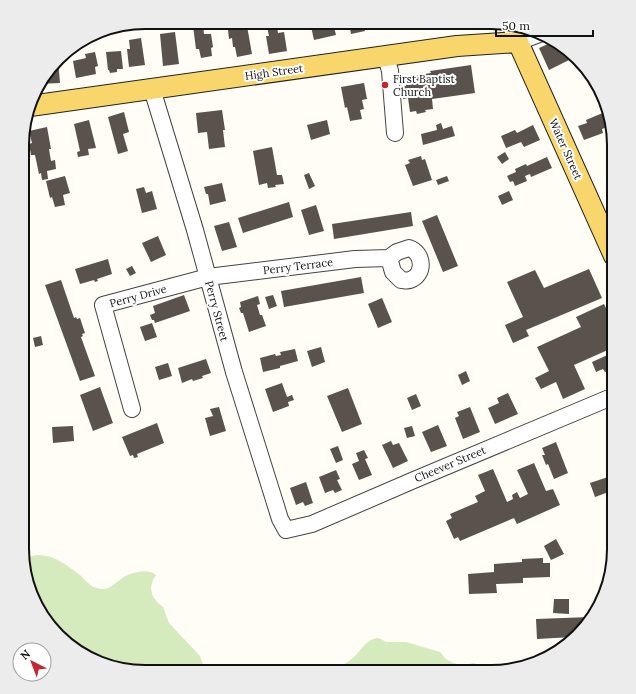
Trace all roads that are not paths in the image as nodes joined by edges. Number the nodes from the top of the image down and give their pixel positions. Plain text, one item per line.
1 (513, 31) edge
2 (532, 36) edge
3 (518, 42) junction
4 (386, 57) junction
5 (152, 89) junction
6 (36, 105) edge
7 (395, 133) dead end
8 (607, 240) edge
9 (389, 258) dead end
10 (208, 277) junction
11 (607, 399) edge
12 (132, 409) dead end
13 (286, 530) joint

1 - 3 street
2 - 3 street
3 - 4 main road, High Street
3 - 8 main road, Water Street
4 - 5 main road, High Street
4 - 7 street
5 - 6 main road, High Street
5 - 10 street, Perry Street
9 - 10 street, Perry Terrace
10 - 12 street, Perry Drive
10 - 13 street, Perry Street
11 - 13 street, Cheever Street

